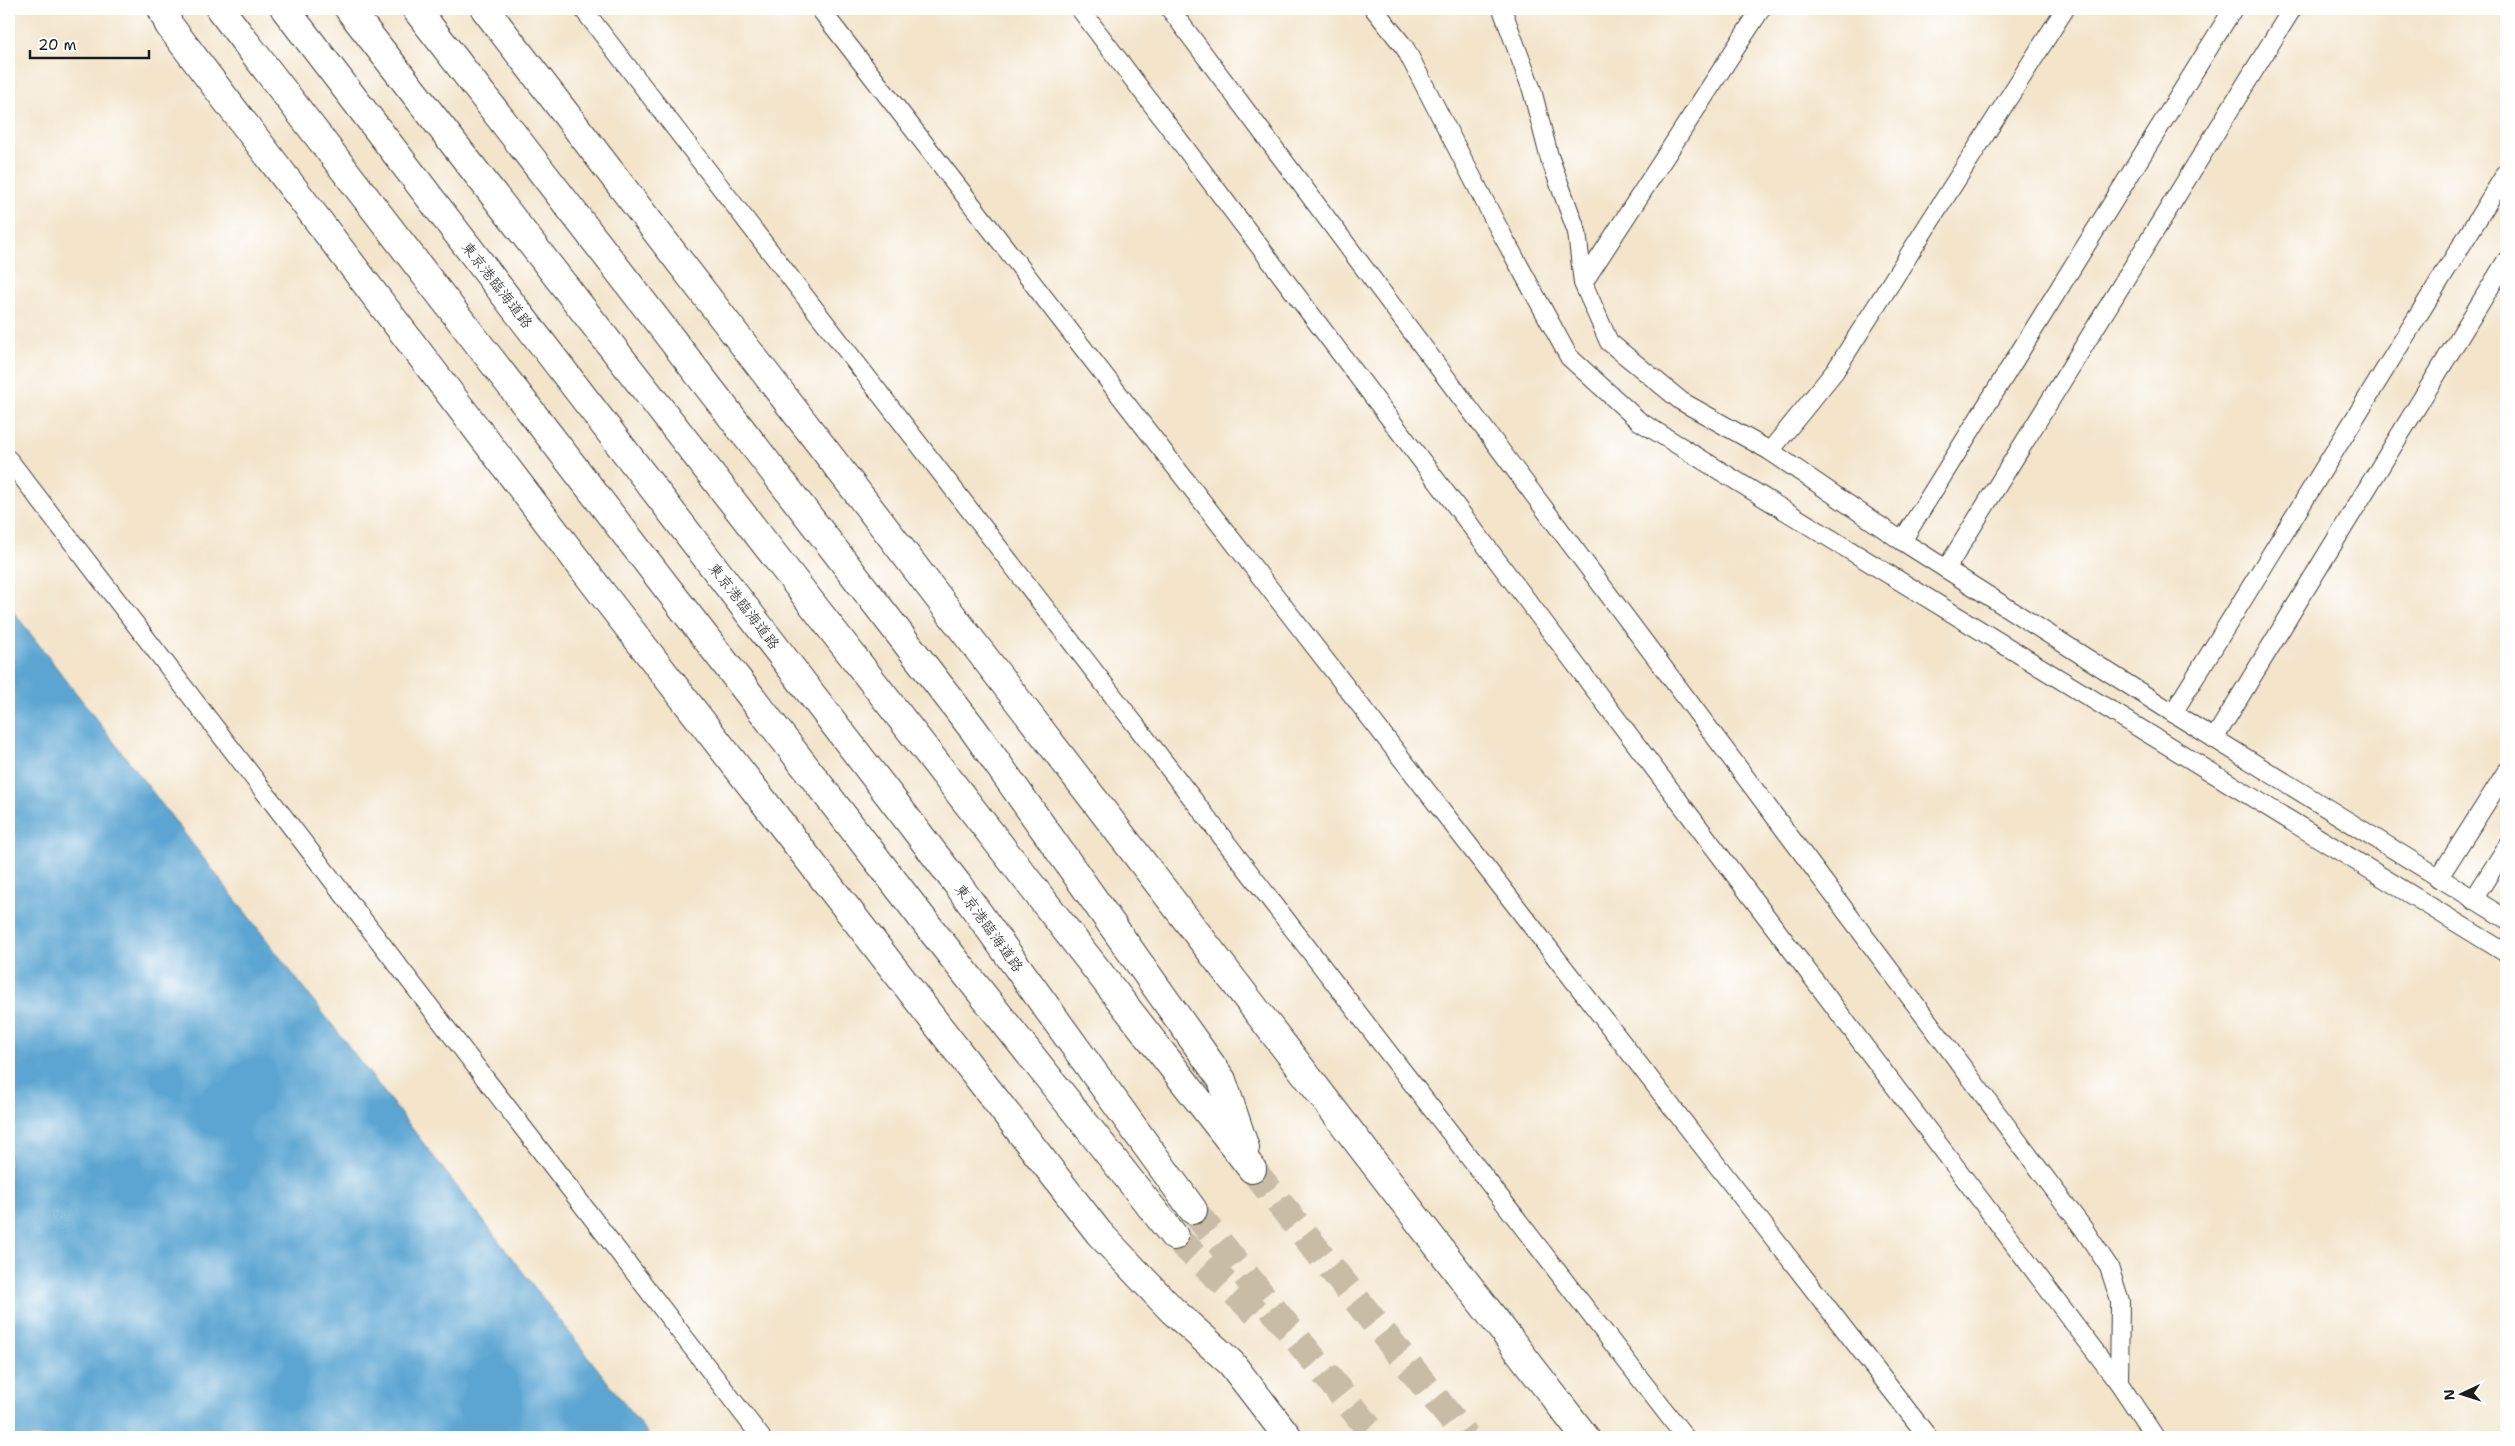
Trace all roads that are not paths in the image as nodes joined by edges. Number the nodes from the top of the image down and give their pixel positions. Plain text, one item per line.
1 (162, 9) edge
2 (220, 9) edge
3 (285, 9) edge
4 (349, 9) edge
5 (416, 9) edge
6 (485, 9) edge
7 (583, 9) edge
8 (820, 9) edge
9 (1080, 9) edge
10 (1170, 9) edge
11 (1374, 9) edge
12 (1502, 9) edge
13 (1761, 9) edge
14 (2065, 9) edge
15 (2233, 9) edge
16 (2292, 9) edge
17 (2506, 173) edge
18 (2506, 261) edge
19 (1583, 283) junction
20 (1770, 451) junction
21 (9, 460) edge
22 (1902, 541) junction
23 (1946, 569) junction
24 (2173, 713) junction
25 (2214, 739) junction
26 (2506, 772) edge
27 (2506, 848) edge
28 (2438, 879) junction
29 (2473, 900) junction
30 (2506, 919) edge
31 (2506, 953) edge
32 (1193, 1210) tunnel mouth
33 (1174, 1236) tunnel mouth
34 (2118, 1383) junction
35 (761, 1437) edge
36 (1288, 1437) edge
37 (1585, 1437) edge
38 (1685, 1437) edge
39 (1928, 1437) edge
40 (2155, 1437) edge

1 - 36 street
2 - 33 street
3 - 32 street, 東京港臨海道路
4 - 5 street
6 - 37 street
7 - 38 lane
8 - 39 lane
9 - 34 lane
10 - 34 lane
11 - 31 lane
12 - 19 lane
13 - 19 lane
14 - 20 lane
15 - 22 lane
16 - 23 lane
17 - 24 lane
18 - 25 lane
19 - 20 lane
20 - 22 lane
21 - 35 lane
22 - 23 lane
23 - 24 lane
24 - 25 lane
25 - 28 lane
26 - 28 lane
27 - 29 lane
28 - 29 lane
29 - 30 lane
34 - 40 lane

